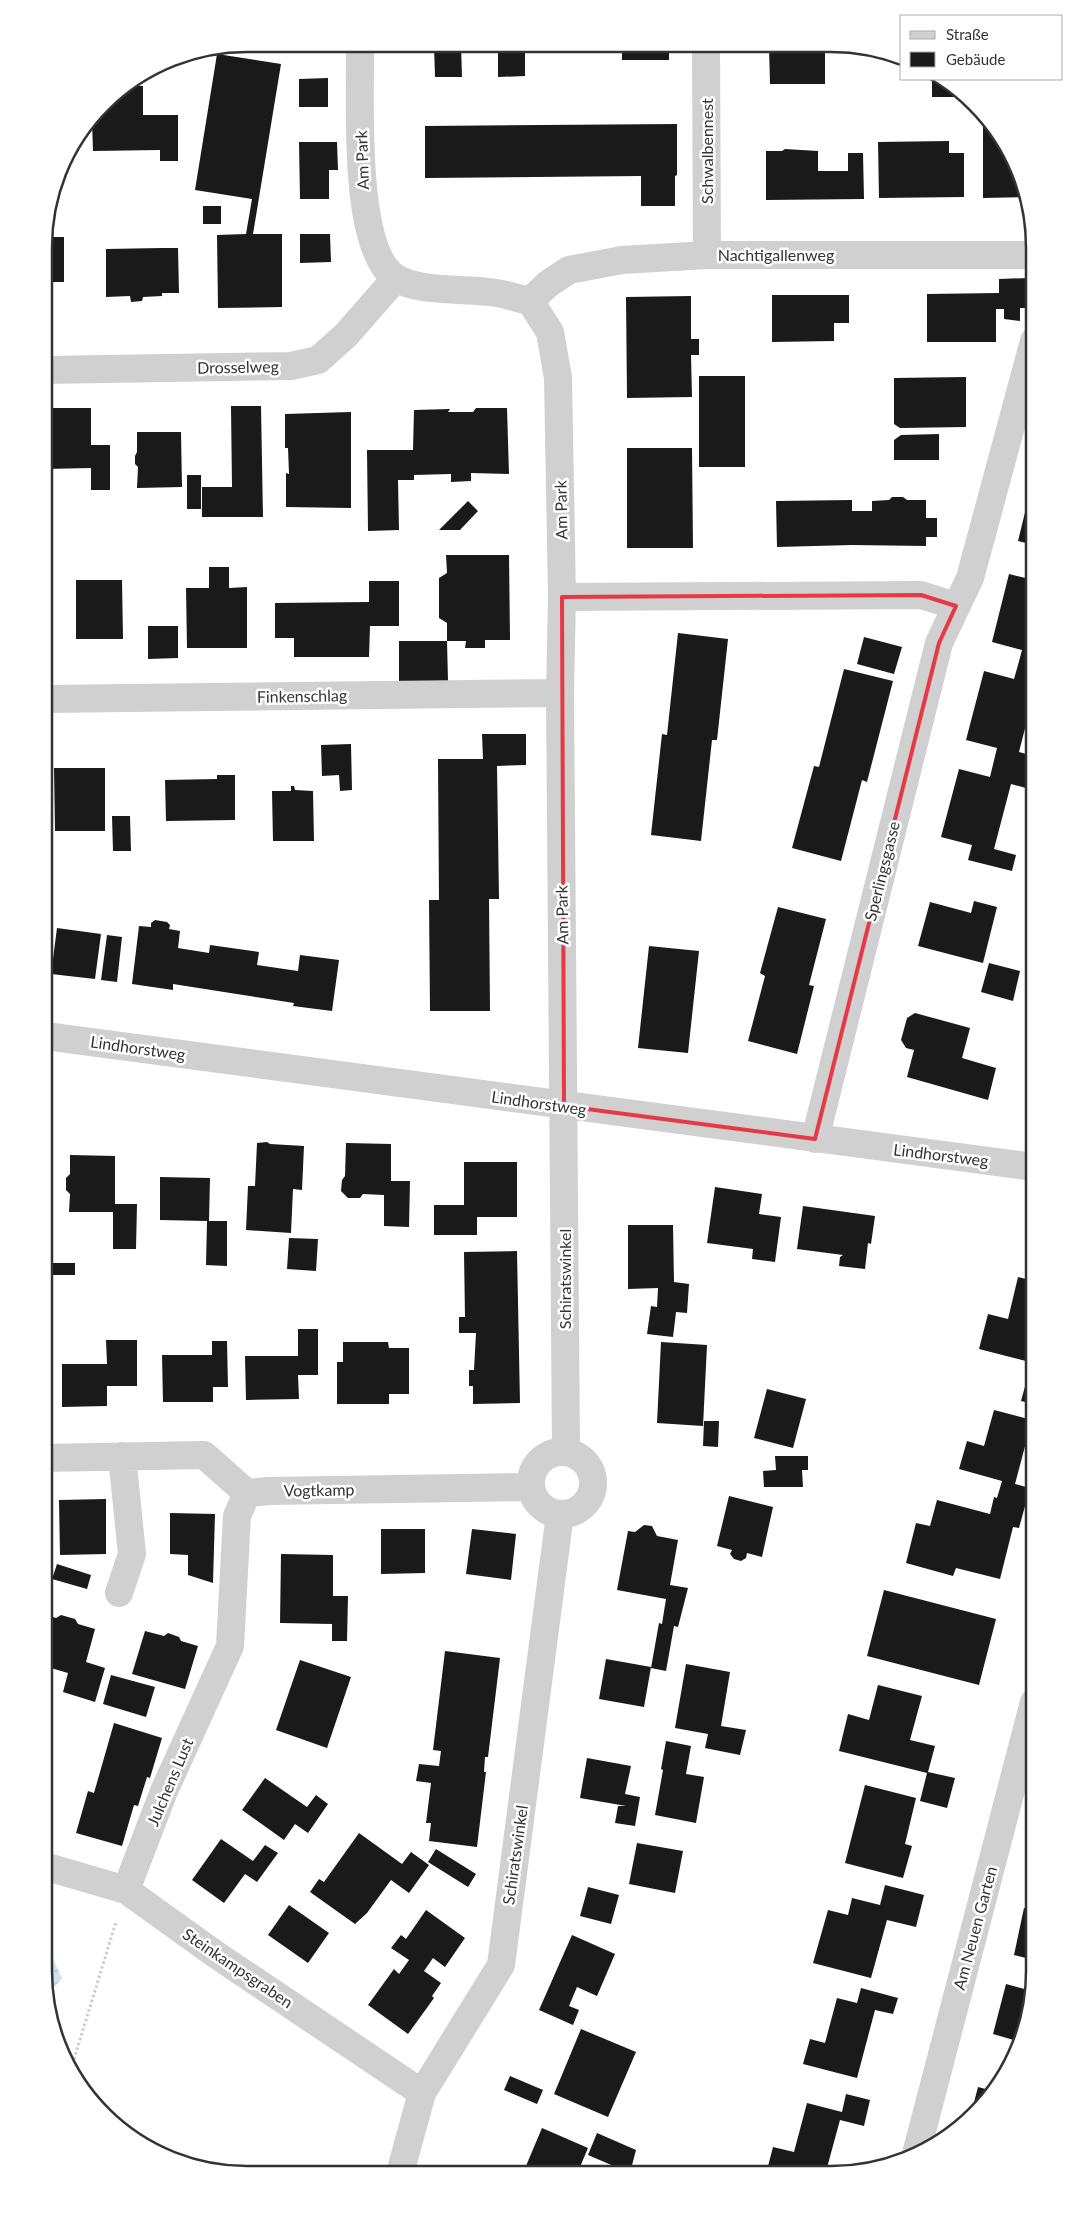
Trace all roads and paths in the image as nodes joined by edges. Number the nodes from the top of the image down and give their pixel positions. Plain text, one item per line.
1 (360, 52) edge
2 (706, 52) edge
3 (707, 255) junction
4 (1026, 255) edge
5 (396, 278) junction
6 (530, 301) junction
7 (52, 370) edge
8 (1026, 371) edge
9 (562, 597) junction
10 (956, 606) junction
11 (560, 692) junction
12 (52, 699) edge
13 (52, 1037) edge
14 (564, 1106) junction
15 (814, 1139) junction
16 (1026, 1166) edge
17 (566, 1452) junction
18 (122, 1456) junction
19 (52, 1458) edge
20 (531, 1487) junction
21 (247, 1493) junction
22 (560, 1514) junction
23 (120, 1593) dead end
24 (1026, 1733) edge
25 (52, 1868) edge
26 (126, 1890) junction
27 (74, 2060) edge
28 (422, 2093) junction
29 (918, 2145) edge
30 (402, 2166) edge

1 - 5 street, Am Park
2 - 3 street, Schwalbennest
3 - 4 street, Nachtigallenweg
3 - 6 street, Nachtigallenweg
5 - 6 street, Am Park
5 - 7 street, Drosselweg
6 - 9 street, Am Park
8 - 10 street, Sperlingsgasse
9 - 10 street
9 - 11 street, Am Park
10 - 15 street, Sperlingsgasse
11 - 12 street, Finkenschlag
11 - 14 street, Am Park
13 - 14 street, Lindhorstweg
14 - 15 street, Lindhorstweg
14 - 17 street, Schiratswinkel
15 - 16 street, Lindhorstweg
17 - 20 street
17 - 22 street
18 - 19 street
18 - 21 street
18 - 23 street
20 - 21 street, Vogtkamp
20 - 22 street
21 - 26 street, Julchens Lust
22 - 28 street, Schiratswinkel
24 - 29 street, Am Neuen Garten
25 - 26 street, Steinkampsgraben
26 - 27 path
26 - 28 street, Steinkampsgraben
28 - 30 street, Schiratswinkel

